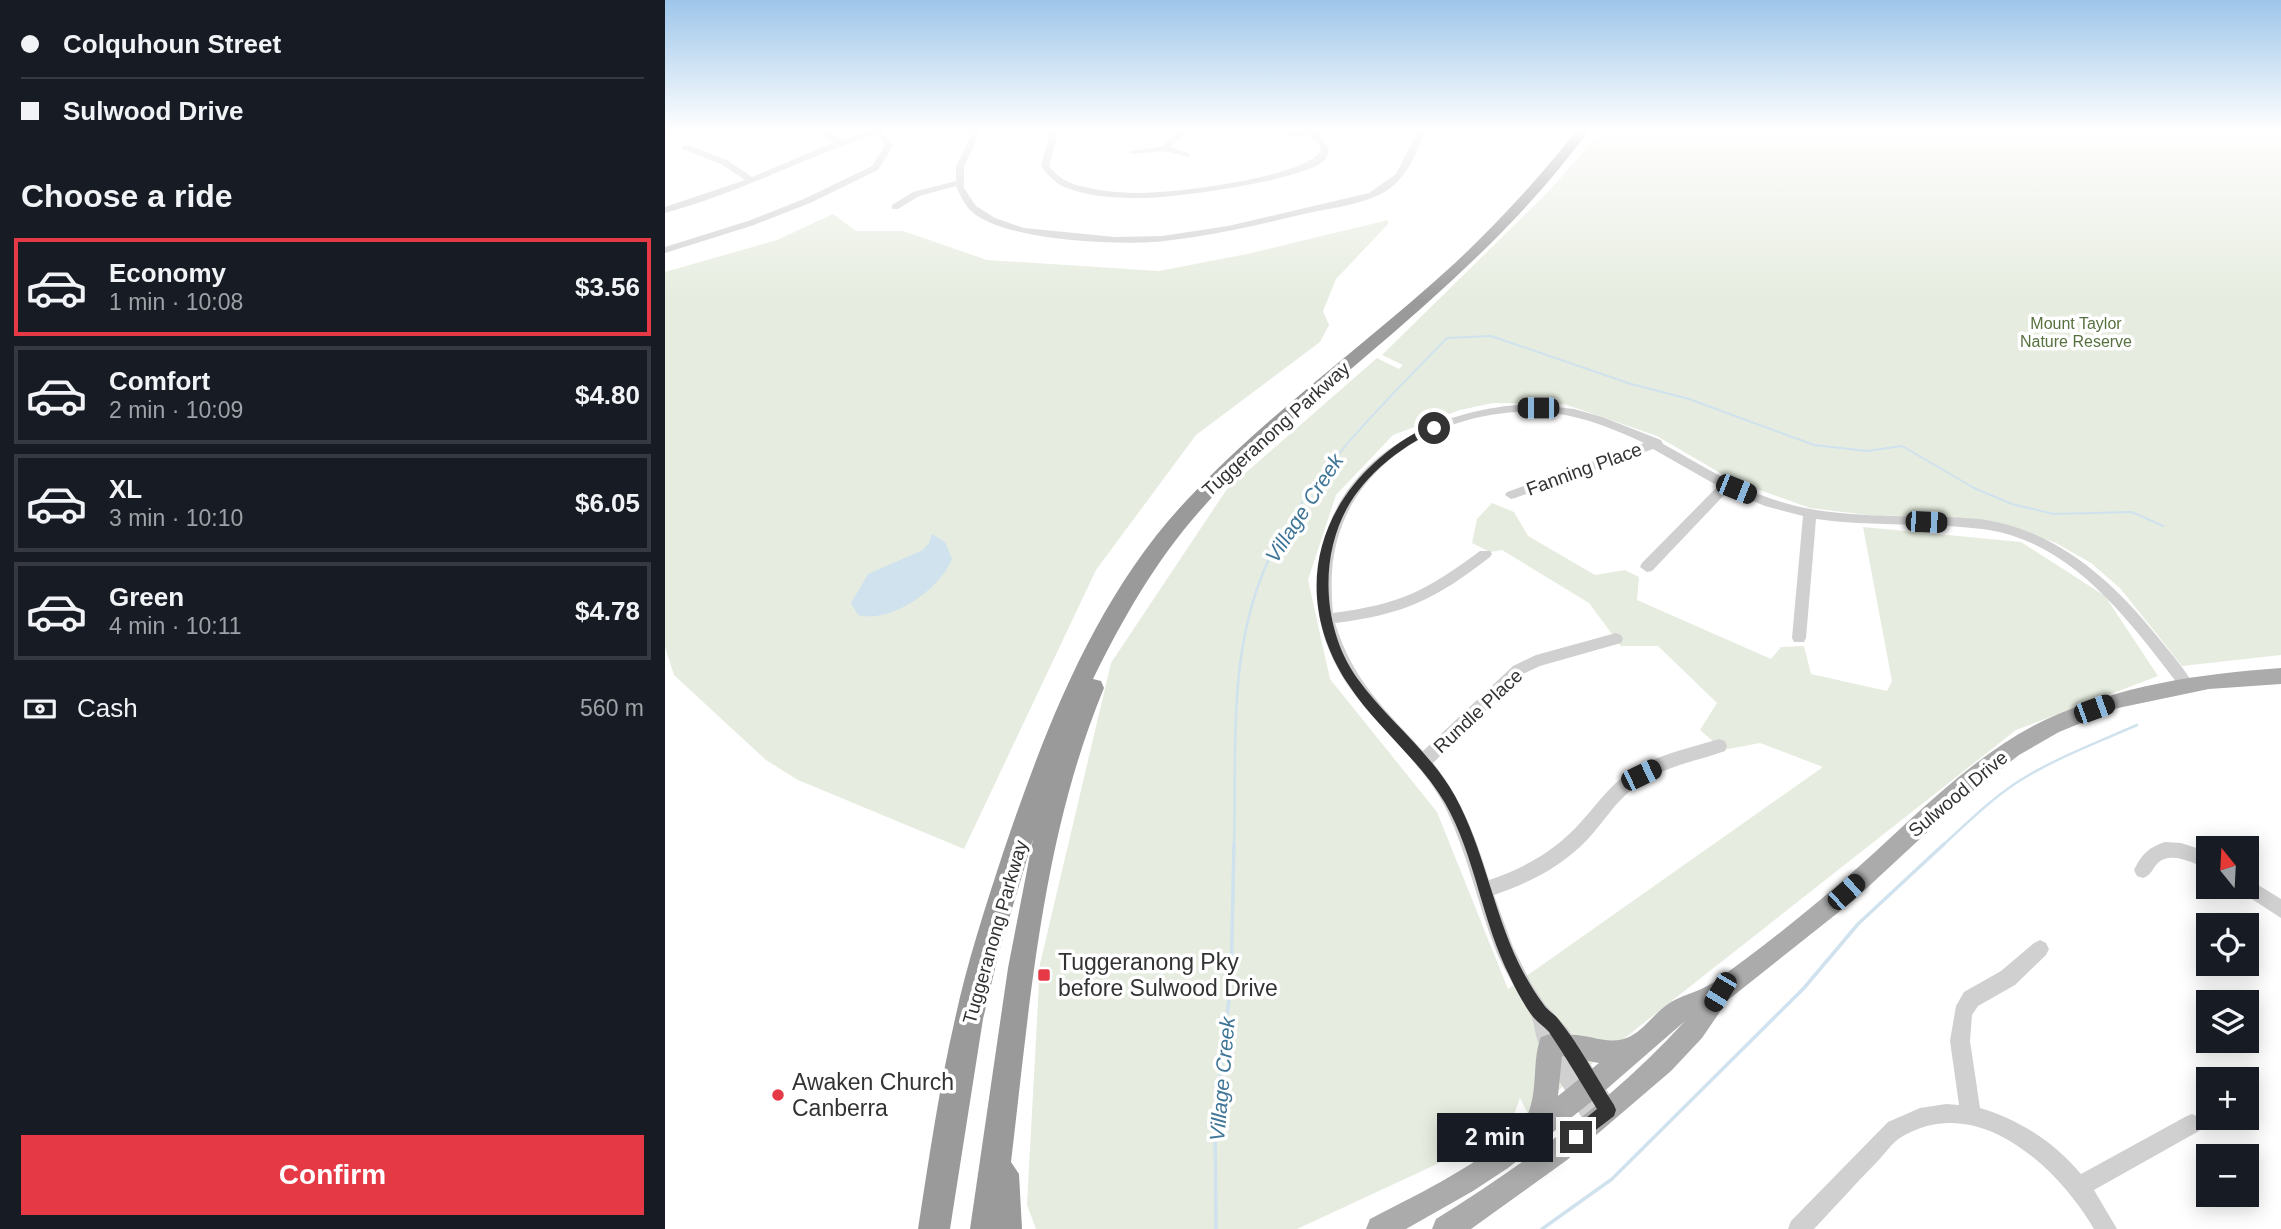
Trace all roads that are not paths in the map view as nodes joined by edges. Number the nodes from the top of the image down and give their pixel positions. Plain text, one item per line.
1 (734, 187) edge
2 (834, 187) edge
3 (941, 187) edge
4 (961, 187) edge
5 (1075, 187) edge
6 (1210, 187) edge
7 (1389, 187) edge
8 (1535, 187) edge
9 (1546, 187) edge
10 (895, 207) dead end
11 (665, 210) edge
12 (665, 250) edge
13 (1657, 443) junction
14 (1726, 485) junction
15 (1511, 495) dead end
16 (1809, 513) junction
17 (1485, 554) dead end
18 (1647, 567) dead end
19 (1326, 619) junction
20 (1800, 638) dead end
21 (1616, 639) dead end
22 (2281, 676) edge
23 (2186, 684) junction
24 (1719, 746) dead end
25 (1423, 762) junction
26 (2196, 855) edge
27 (2143, 870) dead end
28 (1484, 890) junction
29 (2259, 894) edge
30 (2281, 909) edge
31 (2041, 949) dead end
32 (1720, 992) junction
33 (1559, 1046) junction
34 (1634, 1048) junction
35 (1586, 1090) junction
36 (1971, 1115) junction
37 (1601, 1116) junction
38 (2192, 1124) dead end
39 (1000, 1133) junction
40 (1529, 1136) junction
41 (2080, 1188) junction
42 (934, 1229) edge
43 (986, 1229) edge
44 (1006, 1229) edge
45 (1380, 1229) edge
46 (1446, 1229) edge
47 (1799, 1229) edge
48 (2106, 1229) edge

1 - 11 street
2 - 12 street
3 - 10 street
4 - 7 street
5 - 6 street
8 - 42 highway, Tuggeranong Parkway
9 - 39 highway, Tuggeranong Parkway
13 - 14 street
13 - 15 street, Fanning Place
13 - 19 street
14 - 16 street
14 - 18 street
16 - 20 street
16 - 23 street
17 - 19 street
19 - 25 street
21 - 25 street, Rundle Place
22 - 23 main road, Sulwood Drive
23 - 32 main road, Sulwood Drive
24 - 28 street
25 - 28 street
26 - 27 street
28 - 33 street
29 - 30 street
31 - 36 street
32 - 34 main road, Sulwood Drive
32 - 37 main road, Sulwood Drive
33 - 34 main road
33 - 35 street
33 - 40 main road
34 - 35 main road, Sulwood Drive
35 - 37 street
35 - 40 main road, Sulwood Drive
36 - 41 street
36 - 47 street
37 - 46 main road, Sulwood Drive
38 - 41 street
39 - 43 highway, Tuggeranong Parkway
39 - 44 highway
40 - 45 main road, Sulwood Drive
41 - 48 street

